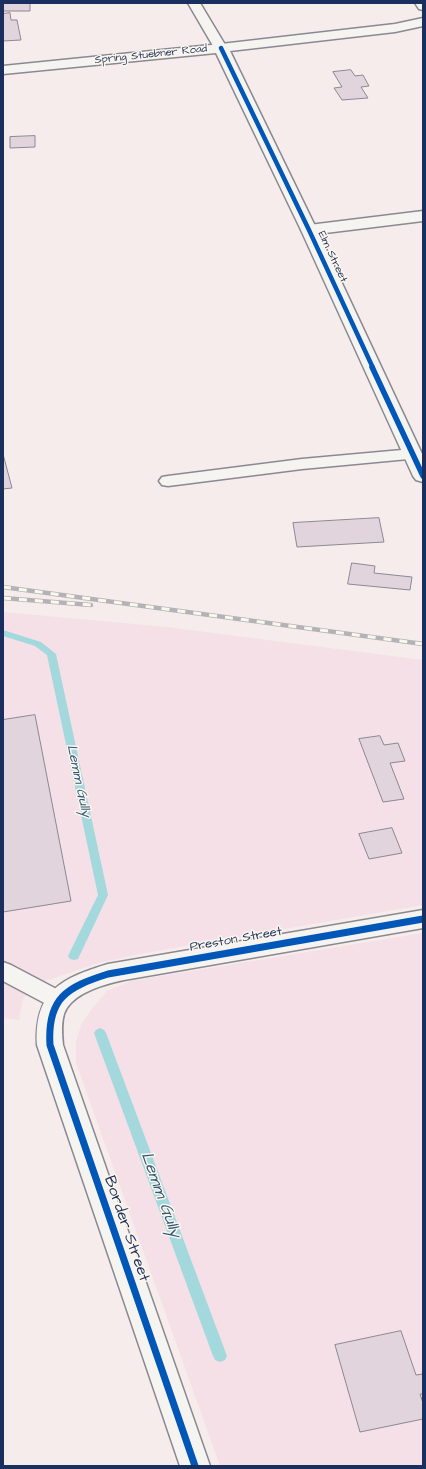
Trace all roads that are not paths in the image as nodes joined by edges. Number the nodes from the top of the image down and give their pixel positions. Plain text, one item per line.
1 (194, 3) edge
2 (421, 3) edge
3 (423, 6) edge
4 (423, 22) edge
5 (220, 48) junction
6 (3, 70) edge
7 (423, 216) edge
8 (309, 230) junction
9 (413, 454) junction
10 (423, 476) edge
11 (168, 481) dead end
12 (423, 919) edge
13 (3, 971) edge
14 (58, 1000) junction
15 (195, 1466) edge

1 - 5 lane
2 - 3 lane
4 - 5 street, Spring Stuebner Road
5 - 6 street, Spring Stuebner Road
5 - 8 street, Elm Street
7 - 8 street
8 - 9 street, Elm Street
9 - 10 street, Elm Street
9 - 11 lane
12 - 14 street, Preston Street
13 - 14 lane
14 - 15 street, Border Street

